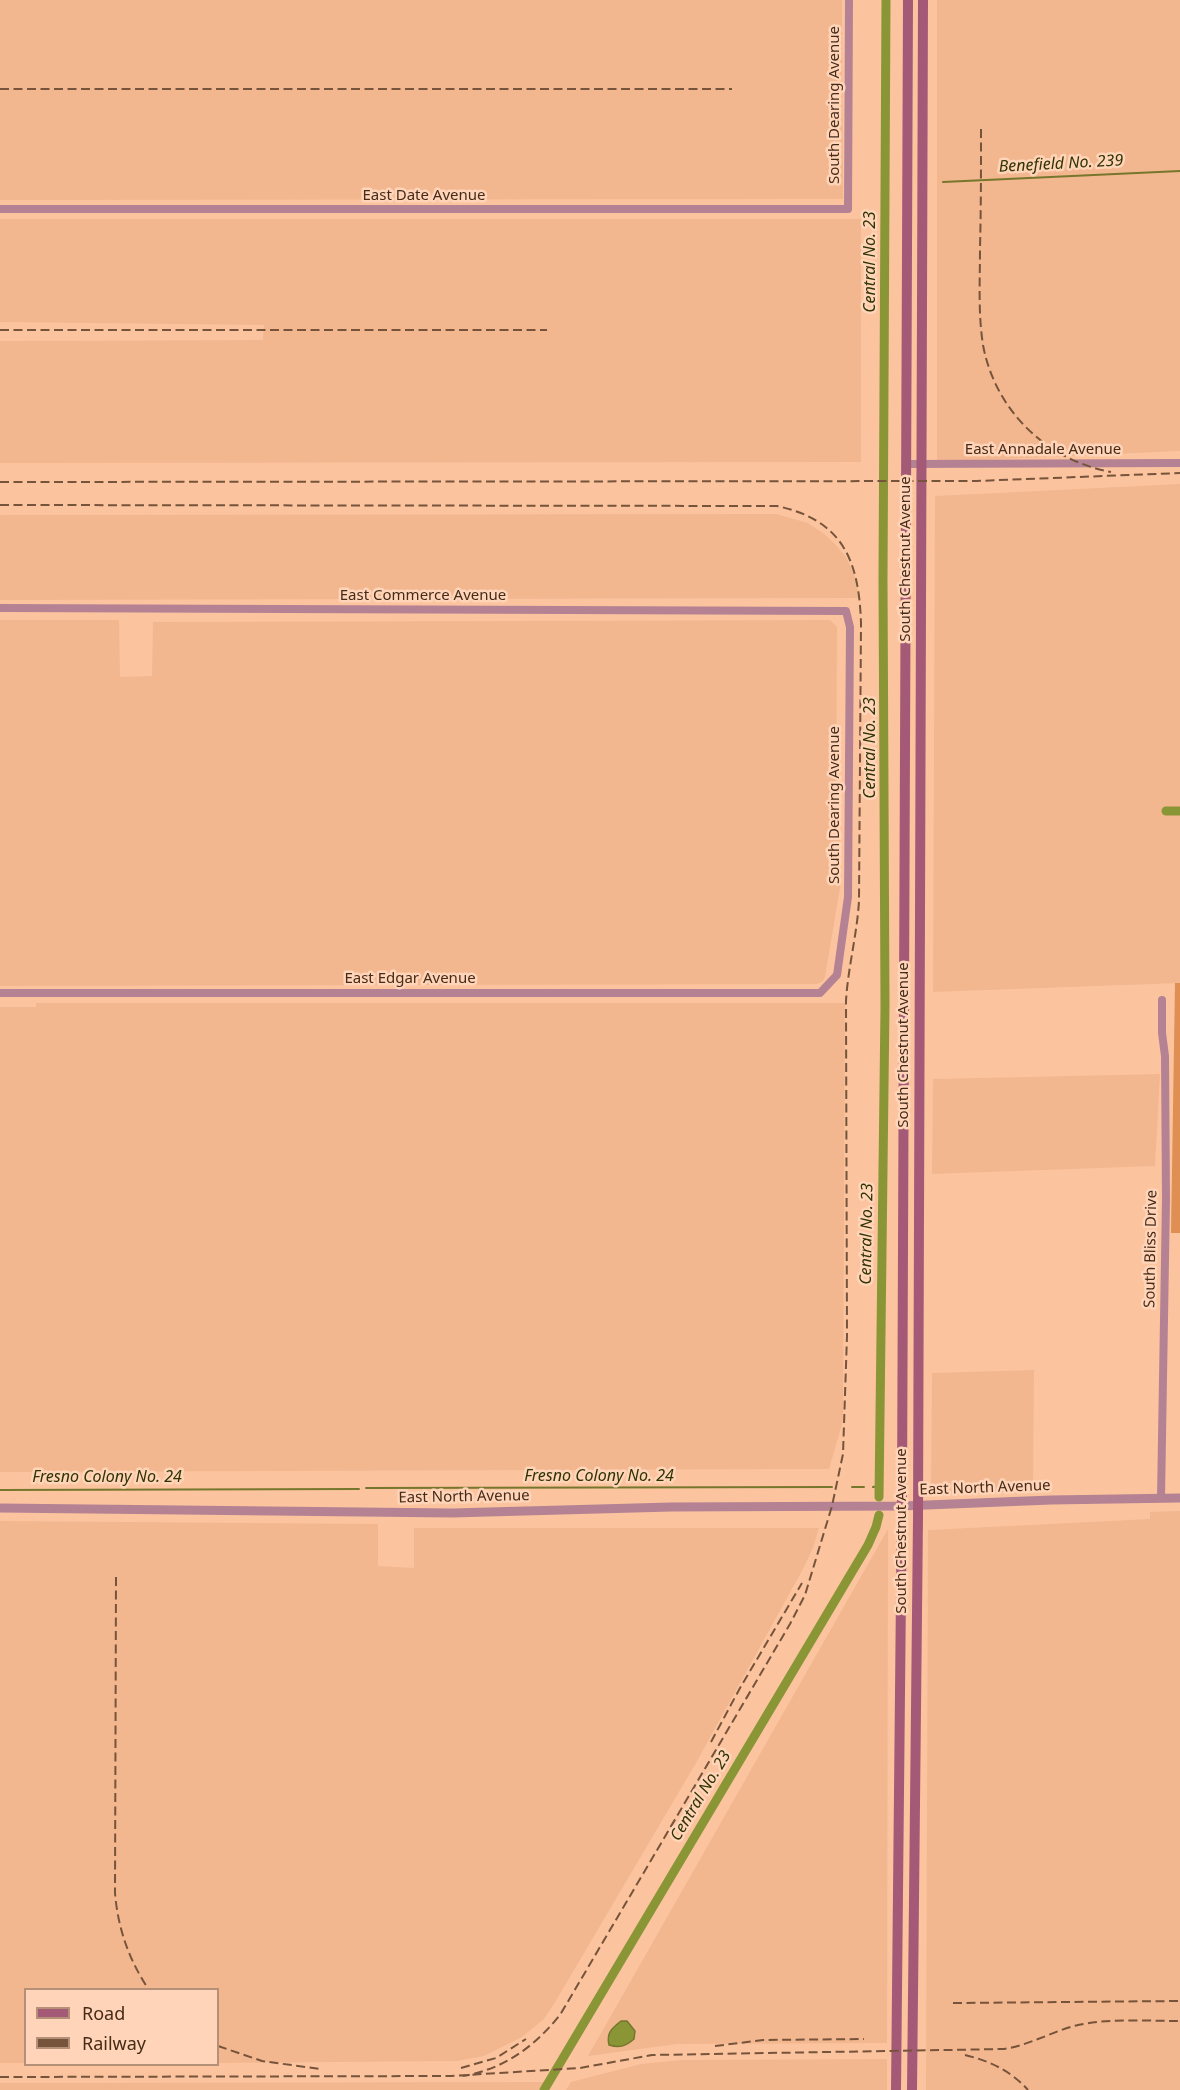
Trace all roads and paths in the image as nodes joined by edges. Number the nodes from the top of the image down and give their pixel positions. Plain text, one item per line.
1 (849, 0) edge
2 (908, 0) edge
3 (923, 0) edge
4 (0, 209) edge
5 (848, 210) joint
6 (1180, 463) edge
7 (906, 464) junction
8 (922, 464) junction
9 (0, 608) edge
10 (846, 611) joint
11 (0, 993) edge
12 (820, 993) joint
13 (904, 993) junction
14 (920, 993) junction
15 (1162, 1000) dead end
16 (1161, 1498) junction
17 (1180, 1498) edge
18 (902, 1506) junction
19 (918, 1506) junction
20 (0, 1508) edge
21 (896, 2090) edge
22 (912, 2090) edge

1 - 5 street, South Dearing Avenue
2 - 7 main road, South Chestnut Avenue
3 - 8 main road, South Chestnut Avenue
4 - 5 street, East Date Avenue
6 - 8 street, East Annadale Avenue
7 - 8 street, East Annadale Avenue
7 - 13 main road, South Chestnut Avenue
8 - 14 main road, South Chestnut Avenue
9 - 10 street, East Commerce Avenue
10 - 12 street, South Dearing Avenue
11 - 12 street, East Edgar Avenue
13 - 14 main road
13 - 18 main road, South Chestnut Avenue
14 - 19 main road, South Chestnut Avenue
15 - 16 street, South Bliss Drive
16 - 17 street, East North Avenue
16 - 19 street, East North Avenue
18 - 19 street, East North Avenue
18 - 20 street, East North Avenue
18 - 21 main road, South Chestnut Avenue
19 - 22 main road, South Chestnut Avenue

